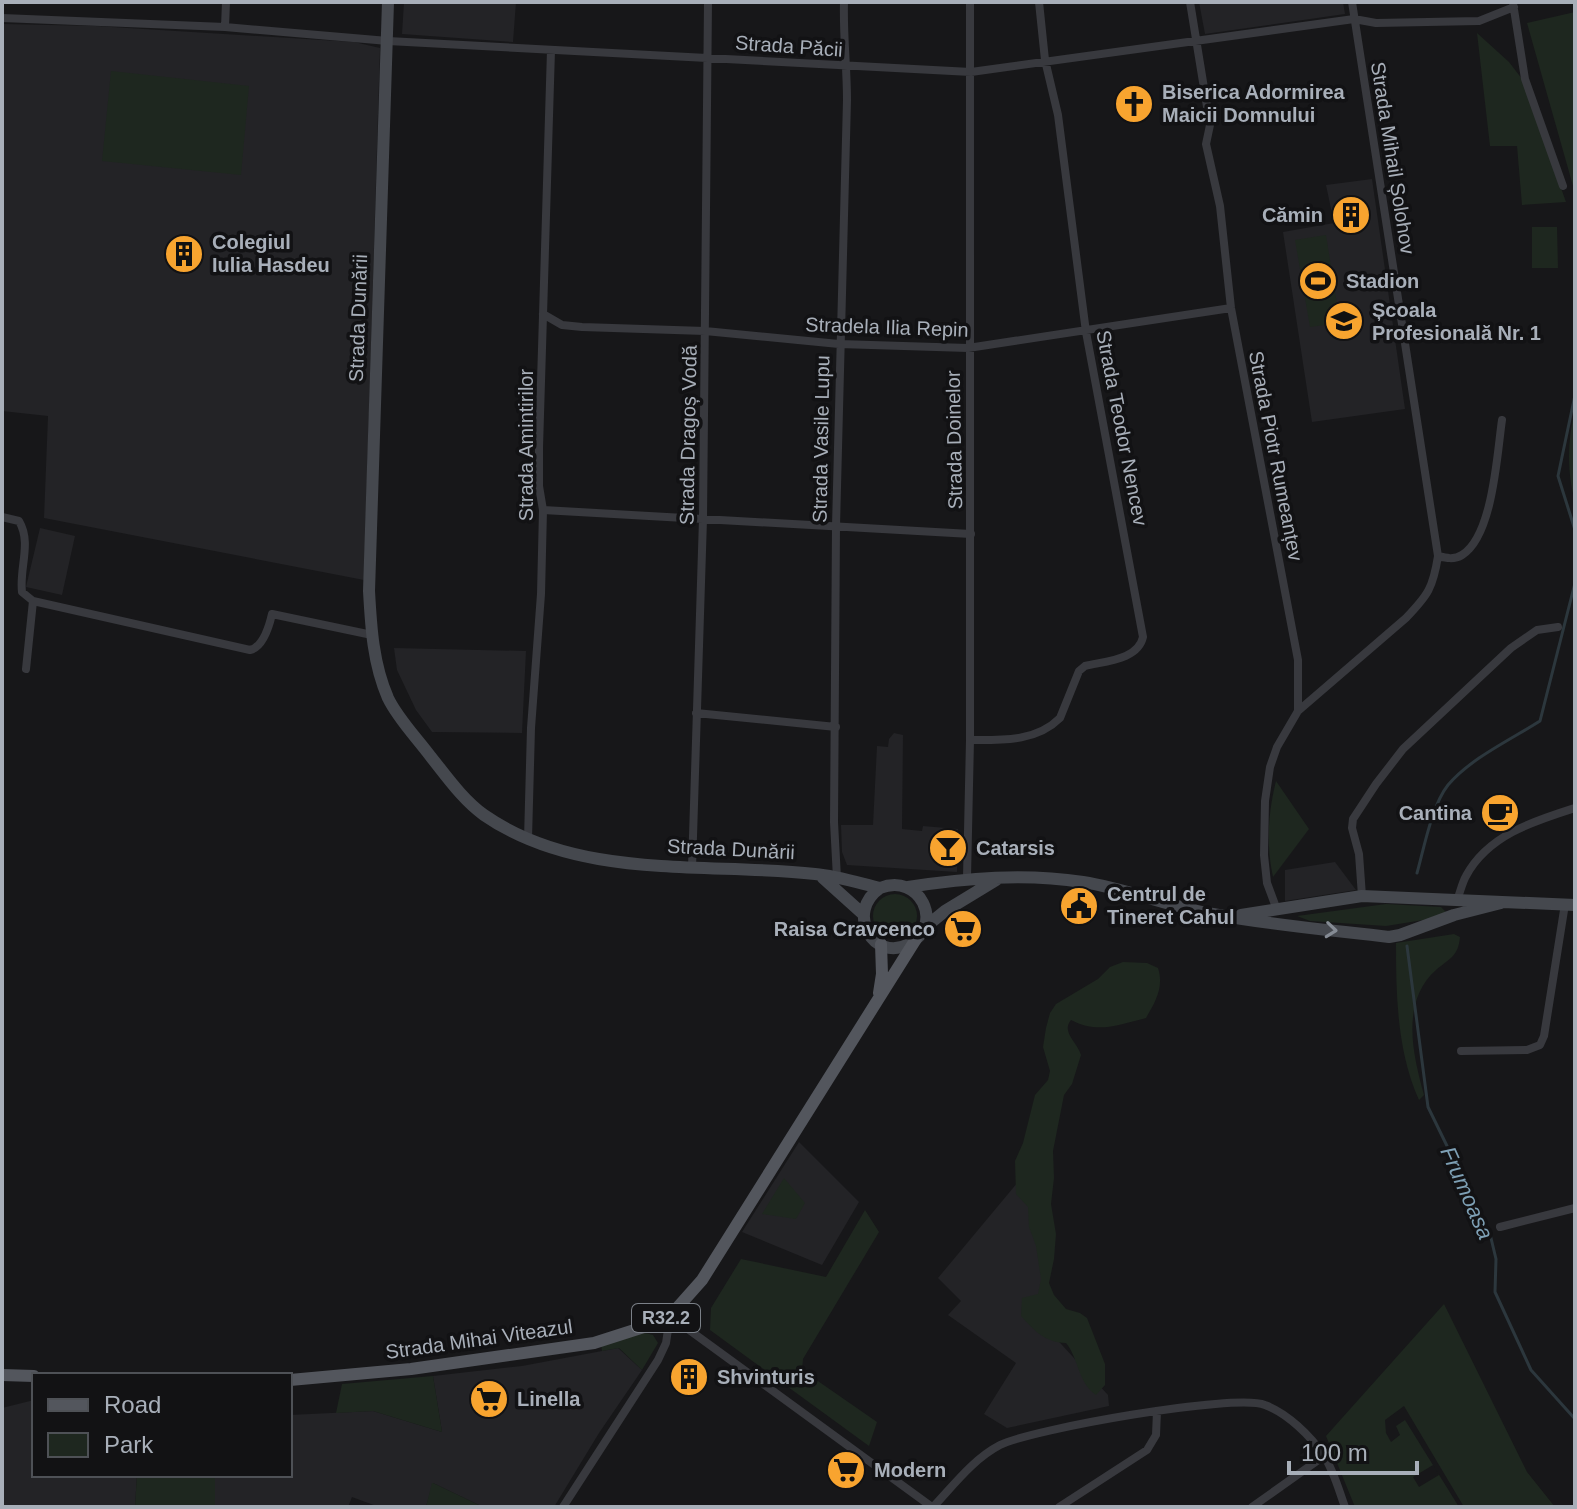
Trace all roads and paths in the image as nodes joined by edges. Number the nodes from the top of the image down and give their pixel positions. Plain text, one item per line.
1 (226, 2) edge
2 (388, 2) edge
3 (708, 2) edge
4 (844, 2) edge
5 (970, 2) edge
6 (1039, 2) edge
7 (1190, 2) edge
8 (1352, 2) edge
9 (1513, 5) edge
10 (2, 18) edge
11 (1354, 19) junction
12 (225, 27) junction
13 (1197, 40) junction
14 (388, 41) junction
15 (551, 50) junction
16 (707, 57) junction
17 (1045, 60) junction
18 (847, 66) junction
19 (971, 72) junction
20 (1563, 186) dead end
21 (1231, 308) junction
22 (543, 314) junction
23 (705, 331) junction
24 (1086, 332) junction
25 (839, 344) junction
26 (968, 348) junction
27 (1502, 420) dead end
28 (543, 510) junction
29 (2, 517) edge
30 (703, 519) junction
31 (836, 526) junction
32 (971, 534) junction
33 (1438, 556) junction
34 (33, 601) junction
35 (1558, 627) dead end
36 (372, 635) junction
37 (26, 669) dead end
38 (1298, 711) junction
39 (696, 713) junction
40 (836, 727) junction
41 (970, 740) junction
42 (1575, 808) edge
43 (528, 839) junction
44 (692, 868) junction
45 (817, 874) junction
46 (1003, 877) junction
47 (837, 878) junction
48 (967, 878) junction
49 (908, 887) junction
50 (880, 888) junction
51 (1362, 896) junction
52 (1452, 900) junction
53 (1501, 903) junction
54 (1570, 904) edge
55 (1299, 906) junction
56 (1277, 910) junction
57 (863, 914) junction
58 (1226, 917) junction
59 (1448, 917) junction
60 (1297, 927) junction
61 (920, 934) junction
62 (881, 944) junction
63 (878, 1000) junction
64 (1461, 1051) dead end
65 (1575, 1208) edge
66 (1500, 1227) dead end
67 (670, 1316) junction
68 (2, 1375) edge
69 (32, 1376) edge
70 (292, 1380) edge
71 (1157, 1411) junction
72 (1324, 1456) junction
73 (563, 1507) edge
74 (932, 1507) edge
75 (1059, 1507) edge
76 (1252, 1507) edge
77 (1345, 1507) edge

1 - 12 street
2 - 14 main road, Strada Dunării
3 - 16 street, Strada Dragoș Vodă
4 - 18 street, Strada Vasile Lupu
5 - 19 street, Strada Doinelor
6 - 17 street, Strada Teodor Nencev
7 - 13 street, Strada Piotr Rumeanțev
8 - 11 street, Strada Mihail Șolohov
9 - 11 street, Strada Păcii
9 - 20 street
10 - 12 street, Strada Păcii
11 - 13 street, Strada Păcii
11 - 33 street, Strada Mihail Șolohov
12 - 14 street, Strada Păcii
13 - 17 street, Strada Păcii
13 - 21 street, Strada Piotr Rumeanțev
14 - 15 street, Strada Păcii
14 - 36 main road, Strada Dunării
15 - 16 street, Strada Păcii
15 - 22 street, Strada Amintirilor
16 - 18 street, Strada Păcii
16 - 23 street, Strada Dragoș Vodă
17 - 19 street, Strada Păcii
17 - 24 street, Strada Teodor Nencev
18 - 19 street, Strada Păcii
18 - 25 street, Strada Vasile Lupu
19 - 26 street, Strada Doinelor
21 - 24 street, Stradela Ilia Repin
21 - 38 street, Strada Piotr Rumeanțev
22 - 23 street, Stradela Ilia Repin
22 - 28 street, Strada Amintirilor
23 - 25 street, Stradela Ilia Repin
23 - 30 street, Strada Dragoș Vodă
24 - 26 street, Stradela Ilia Repin
24 - 41 street, Strada Teodor Nencev
25 - 26 street, Stradela Ilia Repin
25 - 31 street, Strada Vasile Lupu
26 - 32 street, Strada Doinelor
27 - 33 street
28 - 30 street
28 - 43 street, Strada Amintirilor
29 - 34 street
30 - 31 street
30 - 39 street, Strada Dragoș Vodă
31 - 32 street
31 - 40 street, Strada Vasile Lupu
32 - 41 street, Strada Doinelor
33 - 38 street, Strada Mihail Șolohov
34 - 36 street
34 - 37 street
35 - 51 street
36 - 43 main road, Strada Dunării
38 - 56 street
39 - 40 street
39 - 44 street, Strada Dragoș Vodă
40 - 47 street, Strada Vasile Lupu
41 - 48 street, Strada Doinelor
42 - 52 street
43 - 44 main road, Strada Dunării
44 - 45 main road, Strada Dunării
45 - 47 main road, Strada Dunării
45 - 57 main road, Strada Dunării
46 - 48 main road
46 - 58 main road
46 - 61 main road
47 - 50 main road, Strada Dunării
48 - 49 main road
49 - 50 main road
49 - 61 main road
50 - 57 main road
51 - 52 main road
51 - 55 main road
52 - 53 main road
52 - 59 main road
53 - 54 main road
53 - 59 main road
54 - 64 street
55 - 56 main road
55 - 60 main road
56 - 58 main road
57 - 62 main road
58 - 60 main road
60 -> 59 main road
61 - 62 main road
61 - 63 main road, Strada Mihai Viteazul / R32.2
62 - 63 main road, Strada Mihai Viteazul / R32.2
63 - 67 main road, Strada Mihai Viteazul / R32.2
65 - 66 street
67 - 70 main road, Strada Mihai Viteazul / R32.2
67 - 73 street, Strada Mihai Viteazul
67 - 74 street
68 - 69 main road
71 - 72 street
71 - 74 street
71 - 75 street
72 - 76 street
72 - 77 street

